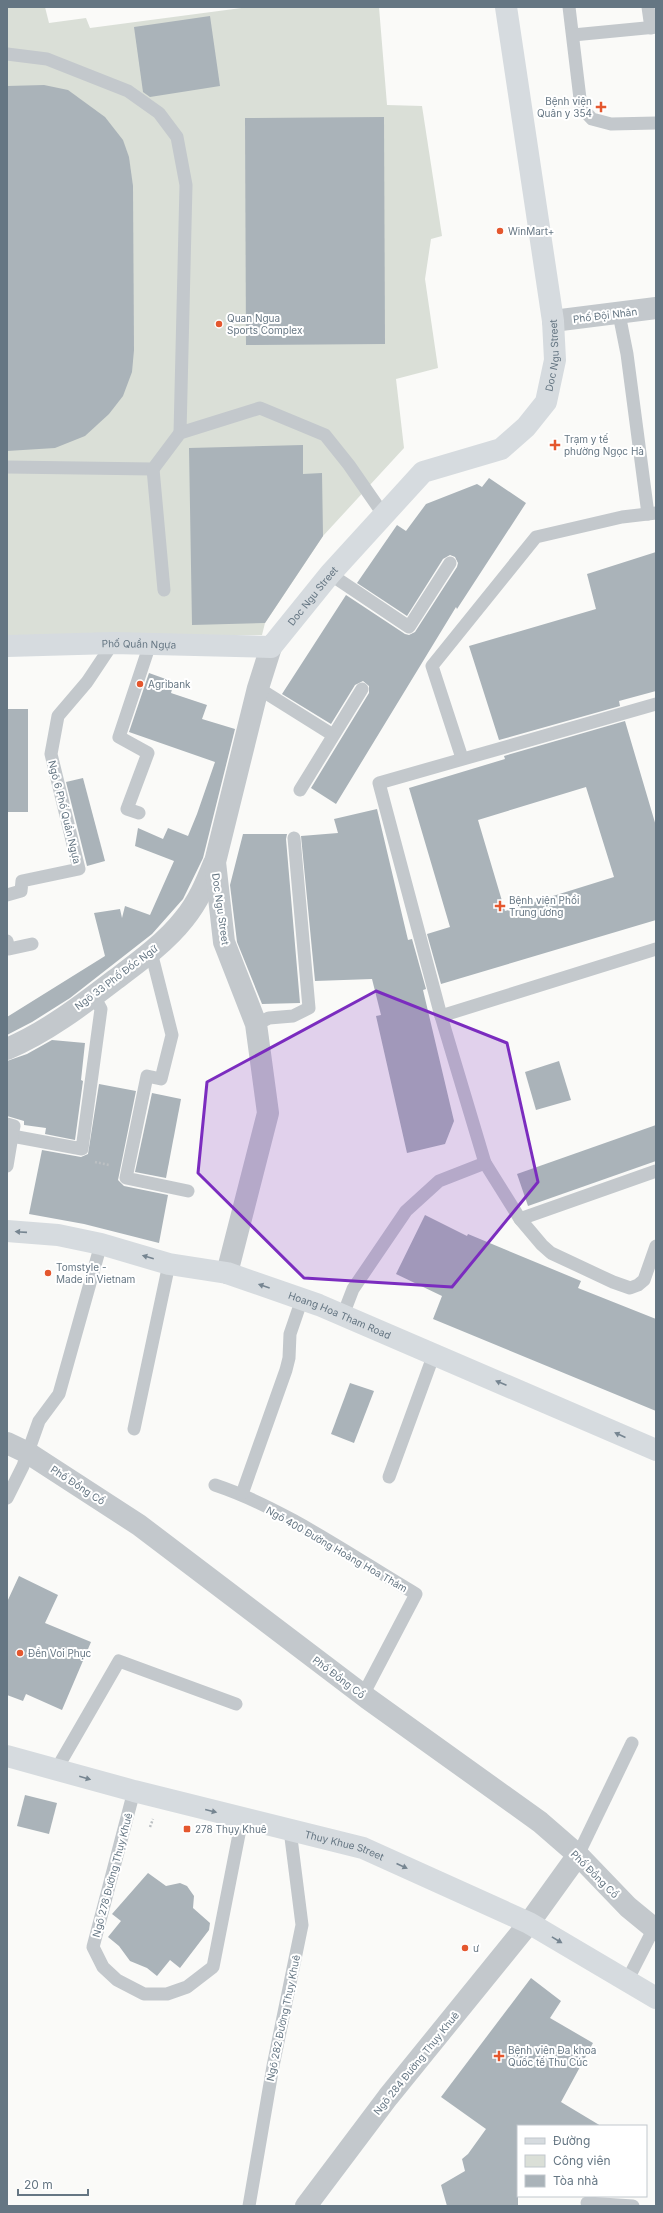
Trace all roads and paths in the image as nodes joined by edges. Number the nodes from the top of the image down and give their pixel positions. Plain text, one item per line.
1 (506, 7) edge
2 (569, 7) edge
3 (648, 7) edge
4 (653, 27) edge
5 (573, 35) junction
6 (7, 54) edge
7 (656, 123) edge
8 (656, 308) edge
9 (620, 314) junction
10 (553, 321) junction
11 (180, 433) junction
12 (7, 468) edge
13 (153, 469) junction
14 (652, 513) edge
15 (383, 514) junction
16 (450, 563) dead end
17 (330, 574) junction
18 (164, 590) dead end
19 (113, 643) junction
20 (150, 644) junction
21 (7, 646) edge
22 (271, 647) junction
23 (258, 688) junction
24 (362, 688) dead end
25 (656, 704) edge
26 (333, 735) junction
27 (462, 758) junction
28 (300, 790) dead end
29 (140, 813) dead end
30 (294, 838) dead end
31 (215, 862) junction
32 (7, 895) edge
33 (7, 941) edge
34 (32, 944) dead end
35 (656, 948) edge
36 (151, 952) junction
37 (94, 996) junction
38 (441, 1016) junction
39 (256, 1024) junction
40 (7, 1049) edge
41 (10, 1130) edge
42 (82, 1149) junction
43 (484, 1163) junction
44 (7, 1166) edge
45 (128, 1169) junction
46 (656, 1171) edge
47 (188, 1191) dead end
48 (520, 1219) junction
49 (7, 1231) edge
50 (101, 1244) junction
51 (656, 1246) edge
52 (169, 1264) junction
53 (227, 1273) junction
54 (302, 1298) junction
55 (344, 1315) junction
56 (434, 1354) junction
57 (134, 1428) dead end
58 (7, 1443) edge
59 (656, 1450) edge
60 (28, 1453) junction
61 (388, 1478) dead end
62 (215, 1485) dead end
63 (242, 1494) junction
64 (7, 1498) edge
65 (363, 1695) junction
66 (236, 1704) dead end
67 (632, 1743) dead end
68 (7, 1756) edge
69 (56, 1770) junction
70 (134, 1792) junction
71 (154, 1817) dead end
72 (242, 1819) junction
73 (150, 1827) dead end
74 (290, 1830) junction
75 (578, 1855) junction
76 (529, 1923) junction
77 (654, 1925) edge
78 (627, 1981) junction
79 (656, 1998) edge
80 (587, 2203) dead end
81 (249, 2206) edge
82 (306, 2206) edge
83 (633, 2206) edge

1 - 10 main road, Doc Ngu Street
2 - 5 lane
3 - 4 lane
4 - 5 lane
5 - 7 lane
6 - 11 lane
8 - 9 street, Phố Đội Nhân
9 - 10 street, Phố Đội Nhân
9 - 14 lane
10 - 15 main road, Doc Ngu Street
11 - 13 lane
11 - 15 lane
12 - 13 lane
13 - 18 lane
14 - 27 lane
15 - 17 main road, Doc Ngu Street
16 - 17 lane
17 - 22 main road, Doc Ngu Street
19 - 20 main road, Phố Quần Ngựa
19 - 21 main road, Phố Quần Ngựa
19 - 32 lane, Ngõ 6 Phố Quần Ngựa
20 - 22 main road, Phố Quần Ngựa
20 - 29 lane
22 - 23 street, Doc Ngu Street
23 - 26 lane
23 - 31 street, Doc Ngu Street
24 - 26 lane
25 - 27 lane
26 - 28 lane
27 - 38 lane
30 - 39 lane
31 - 36 street, Ngõ 33 Phố Đốc Ngữ
31 - 39 street, Doc Ngu Street
33 - 34 lane
35 - 38 lane
36 - 37 street, Ngõ 33 Phố Đốc Ngữ
36 - 45 lane
37 - 40 street, Ngõ 33 Phố Đốc Ngữ
37 - 42 lane
38 - 43 lane
39 - 53 street, Doc Ngu Street
41 - 42 lane
41 - 44 lane
42 - 45 path
43 - 48 lane
43 - 55 lane
45 - 47 lane
46 - 48 lane
48 - 51 lane
50 -> 49 main road, Hoang Hoa Tham Road
52 -> 50 main road, Hoang Hoa Tham Road
50 - 60 lane
52 - 53 main road, Hoang Hoa Tham Road
52 - 57 lane
54 -> 53 main road, Hoang Hoa Tham Road
54 - 55 main road, Hoang Hoa Tham Road
54 - 63 lane
55 - 56 main road, Hoang Hoa Tham Road
59 -> 56 main road, Hoang Hoa Tham Road
56 - 61 lane
58 - 60 street, Phố Đồng Cổ
60 - 64 lane
60 - 65 street, Phố Đồng Cổ
62 - 63 lane, Ngõ 400 Đường Hoàng Hoa Thám
63 - 65 lane, Ngõ 400 Đường Hoàng Hoa Thám
65 - 75 street, Phố Đồng Cổ
66 - 69 lane
67 - 75 lane
68 - 69 main road, Thuy Khue Street
69 -> 70 main road, Thuy Khue Street
70 -> 72 main road, Thuy Khue Street
70 - 72 lane, Ngõ 278 Đường Thụy Khuê
71 - 73 path
72 - 74 main road, Thuy Khue Street
74 -> 76 main road, Thuy Khue Street
74 - 81 lane, Ngõ 282 Đường Thụy Khuê
75 - 76 street, Ngõ 284 Đường Thụy Khuê
75 - 77 street, Phố Đồng Cổ
76 -> 78 main road, Thuy Khue Street
76 - 82 street, Ngõ 284 Đường Thụy Khuê
77 - 78 lane
78 - 79 main road, Thuy Khue Street
80 - 83 lane

